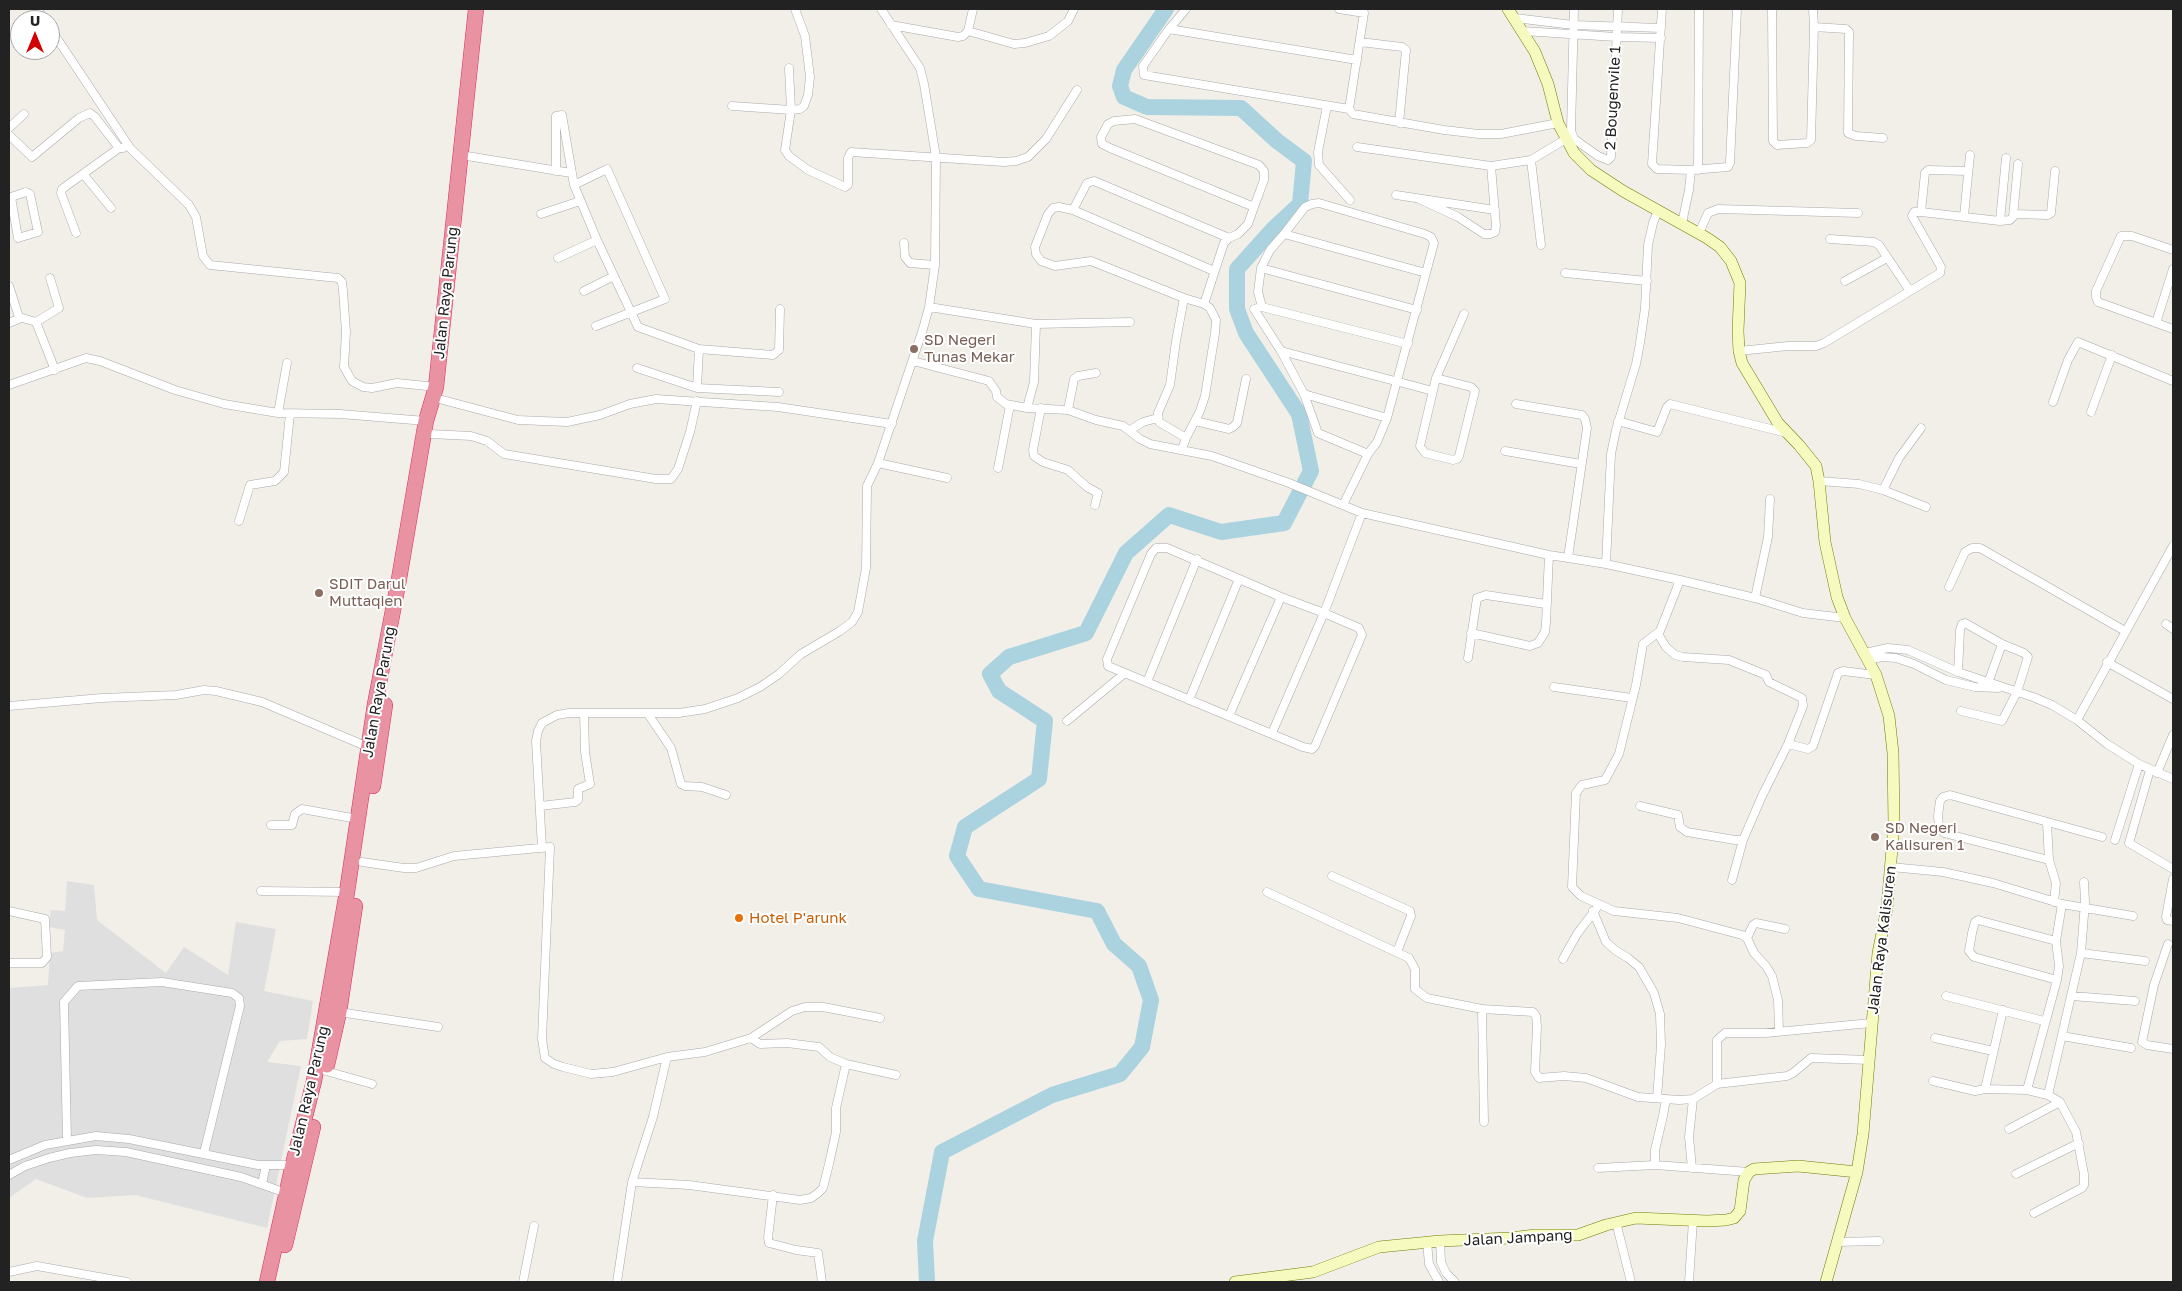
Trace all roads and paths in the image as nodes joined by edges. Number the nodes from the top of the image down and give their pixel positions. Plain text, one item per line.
1 (476, 9) edge
2 (482, 9) edge
3 (795, 9) edge
4 (881, 9) edge
5 (973, 9) edge
6 (1074, 9) edge
7 (1186, 9) edge
8 (1339, 9) edge
9 (1574, 9) edge
10 (1618, 9) edge
11 (1662, 9) edge
12 (1699, 9) edge
13 (1737, 9) edge
14 (1772, 9) edge
15 (1813, 9) edge
16 (1364, 11) edge
17 (1512, 14) edge
18 (891, 25) junction
19 (1573, 25) junction
20 (1617, 27) junction
21 (1814, 27) junction
22 (1661, 28) junction
23 (1168, 29) junction
24 (968, 31) junction
25 (1523, 31) junction
26 (1572, 35) junction
27 (1616, 37) junction
28 (1661, 38) junction
29 (1360, 42) junction
30 (60, 43) edge
31 (1357, 60) junction
32 (789, 68) dead end
33 (1077, 90) dead end
34 (732, 106) dead end
35 (1328, 106) junction
36 (1349, 109) junction
37 (791, 110) junction
38 (24, 114) dead end
39 (1399, 123) junction
40 (1558, 123) junction
41 (9, 128) edge
42 (9, 134) edge
43 (1883, 138) dead end
44 (1566, 139) junction
45 (1358, 146) dead end
46 (119, 148) junction
47 (130, 148) junction
48 (1970, 155) dead end
49 (467, 156) junction
50 (936, 157) junction
51 (2006, 158) dead end
52 (1531, 160) junction
53 (2018, 164) dead end
54 (1491, 166) junction
55 (1694, 170) junction
56 (556, 171) junction
57 (1968, 171) junction
58 (2055, 171) dead end
59 (571, 173) junction
60 (84, 175) junction
61 (574, 185) junction
62 (1396, 195) dead end
63 (1419, 199) junction
64 (1350, 200) dead end
65 (580, 201) junction
66 (1254, 207) junction
67 (111, 208) dead end
68 (1073, 210) junction
69 (1495, 210) junction
70 (1658, 211) junction
71 (1921, 212) junction
72 (1858, 213) dead end
73 (541, 214) dead end
74 (2014, 214) junction
75 (1964, 216) junction
76 (2000, 221) junction
77 (1682, 223) junction
78 (76, 233) dead end
79 (1699, 233) junction
80 (1284, 234) junction
81 (18, 238) junction
82 (1229, 238) junction
83 (1830, 239) dead end
84 (9, 240) edge
85 (597, 240) junction
86 (904, 243) dead end
87 (1541, 245) dead end
88 (2173, 250) edge
89 (558, 258) dead end
90 (1887, 258) junction
91 (935, 266) junction
92 (1261, 268) junction
93 (2173, 269) edge
94 (1214, 271) junction
95 (1426, 273) junction
96 (1565, 273) dead end
97 (614, 276) junction
98 (50, 278) dead end
99 (1647, 281) junction
100 (1845, 281) dead end
101 (9, 286) edge
102 (584, 291) dead end
103 (1910, 291) junction
104 (1184, 298) junction
105 (1204, 304) junction
106 (929, 307) junction
107 (1262, 307) junction
108 (780, 309) dead end
109 (1417, 310) junction
110 (632, 313) junction
111 (1464, 314) dead end
112 (21, 318) junction
113 (36, 322) junction
114 (1130, 322) dead end
115 (9, 323) edge
116 (2156, 323) junction
117 (1036, 324) junction
118 (596, 326) dead end
119 (2173, 329) edge
120 (1408, 344) junction
121 (698, 349) junction
122 (1281, 351) junction
123 (1739, 351) junction
124 (2112, 355) junction
125 (913, 361) junction
126 (287, 363) dead end
127 (637, 368) dead end
128 (55, 370) junction
129 (1096, 373) dead end
130 (1436, 378) junction
131 (1246, 379) dead end
132 (2173, 380) edge
133 (1398, 382) junction
134 (9, 385) edge
135 (697, 388) junction
136 (439, 391) junction
137 (1434, 391) junction
138 (779, 392) dead end
139 (1304, 394) junction
140 (697, 401) junction
141 (2053, 402) dead end
142 (1516, 404) dead end
143 (1010, 405) junction
144 (1027, 408) junction
145 (1041, 408) junction
146 (1068, 410) junction
147 (2091, 412) dead end
148 (278, 413) junction
149 (290, 414) junction
150 (1158, 418) junction
151 (1387, 418) junction
152 (1195, 421) junction
153 (1618, 421) junction
154 (892, 424) junction
155 (428, 427) junction
156 (1921, 428) dead end
157 (1130, 430) junction
158 (1789, 434) junction
159 (1186, 438) junction
160 (1182, 450) junction
161 (1504, 452) dead end
162 (1368, 454) junction
163 (878, 463) junction
164 (1581, 464) junction
165 (998, 468) dead end
166 (947, 478) dead end
167 (1819, 481) junction
168 (1883, 490) junction
169 (1770, 498) dead end
170 (1095, 505) dead end
171 (1343, 505) junction
172 (1926, 507) dead end
173 (1362, 513) junction
174 (239, 521) dead end
175 (2173, 546) edge
176 (1549, 555) junction
177 (1568, 558) junction
178 (1197, 559) junction
179 (1606, 564) junction
180 (1238, 579) junction
181 (1680, 580) junction
182 (1949, 586) dead end
183 (1281, 597) junction
184 (1755, 598) junction
185 (1546, 604) junction
186 (1324, 613) junction
187 (1845, 618) junction
188 (2166, 624) dead end
189 (2173, 628) edge
190 (2125, 631) junction
191 (1471, 633) junction
192 (1658, 634) junction
193 (2002, 644) junction
194 (1867, 657) junction
195 (1468, 658) dead end
196 (2108, 662) junction
197 (1958, 672) junction
198 (1125, 673) junction
199 (1876, 675) junction
200 (1147, 682) junction
201 (1987, 686) junction
202 (1554, 688) dead end
203 (2017, 692) junction
204 (1632, 698) junction
205 (2173, 699) edge
206 (1189, 700) junction
207 (9, 706) edge
208 (1961, 711) dead end
209 (584, 713) junction
210 (648, 714) junction
211 (1229, 716) junction
212 (2077, 720) junction
213 (1067, 721) dead end
214 (1272, 733) junction
215 (2173, 734) edge
216 (373, 738) junction
217 (1788, 744) junction
218 (2139, 764) junction
219 (2153, 772) junction
220 (2173, 779) edge
221 (726, 795) dead end
222 (540, 806) junction
223 (1640, 806) dead end
224 (358, 819) junction
225 (2047, 823) junction
226 (271, 825) dead end
227 (2102, 837) dead end
228 (1744, 840) junction
229 (2115, 840) dead end
230 (542, 848) junction
231 (2049, 860) junction
232 (362, 862) junction
233 (1891, 867) junction
234 (2173, 869) edge
235 (1332, 876) dead end
236 (2173, 879) edge
237 (1732, 880) dead end
238 (2084, 882) dead end
239 (261, 891) dead end
240 (347, 892) junction
241 (1267, 892) dead end
242 (2054, 902) junction
243 (2062, 904) junction
244 (2085, 907) junction
245 (1596, 908) junction
246 (9, 911) edge
247 (2133, 916) dead end
248 (2173, 920) edge
249 (1785, 929) dead end
250 (1747, 938) junction
251 (2056, 941) junction
252 (2168, 944) dead end
253 (1397, 952) junction
254 (2081, 954) junction
255 (1563, 959) dead end
256 (2145, 961) dead end
257 (9, 963) edge
258 (2056, 980) junction
259 (1946, 996) dead end
260 (2072, 996) junction
261 (2135, 1001) dead end
262 (1482, 1008) junction
263 (2003, 1010) junction
264 (339, 1012) junction
265 (880, 1018) dead end
266 (2044, 1022) junction
267 (1871, 1023) junction
268 (438, 1027) dead end
269 (1779, 1031) junction
270 (2062, 1036) junction
271 (751, 1038) junction
272 (1935, 1038) dead end
273 (2131, 1048) dead end
274 (2173, 1049) edge
275 (1993, 1051) junction
276 (667, 1056) junction
277 (1869, 1060) junction
278 (846, 1064) junction
279 (326, 1071) junction
280 (896, 1075) dead end
281 (1933, 1081) dead end
282 (372, 1084) dead end
283 (1717, 1084) junction
284 (1985, 1089) junction
285 (2026, 1090) junction
286 (2048, 1095) junction
287 (1657, 1098) junction
288 (1666, 1099) junction
289 (1693, 1099) junction
290 (2060, 1102) junction
291 (1484, 1122) dead end
292 (2009, 1129) dead end
293 (96, 1136) junction
294 (67, 1140) junction
295 (2078, 1143) junction
296 (96, 1150) junction
297 (204, 1153) junction
298 (9, 1160) edge
299 (244, 1162) junction
300 (266, 1165) junction
301 (298, 1165) junction
302 (1655, 1165) junction
303 (1598, 1168) dead end
304 (1692, 1168) junction
305 (1749, 1172) junction
306 (1857, 1172) junction
307 (2016, 1174) dead end
308 (9, 1175) edge
309 (241, 1177) junction
310 (632, 1182) junction
311 (262, 1184) junction
312 (292, 1195) junction
313 (773, 1195) junction
314 (2034, 1213) dead end
315 (1693, 1220) junction
316 (1616, 1222) junction
317 (534, 1226) dead end
318 (1440, 1241) junction
319 (1879, 1241) dead end
320 (1427, 1242) junction
321 (1837, 1242) junction
322 (9, 1272) edge
323 (127, 1282) edge
324 (267, 1282) edge
325 (278, 1282) edge
326 (523, 1282) edge
327 (616, 1282) edge
328 (822, 1282) edge
329 (1235, 1282) edge
330 (1439, 1282) edge
331 (1455, 1282) edge
332 (1631, 1282) edge
333 (1689, 1282) edge
334 (1826, 1282) edge

1 - 136 highway, Jalan Raya Parung
2 - 49 highway, Jalan Raya Parung
3 - 37 street
4 - 18 street
5 - 24 street
6 - 24 street
7 - 23 street
8 - 16 street
9 - 19 street
10 - 20 street, 2 Bougenvile 1
11 - 22 street
12 - 55 street
13 - 55 street
14 - 21 street
15 - 21 street
16 - 29 street
17 - 19 street
17 - 25 main road, Jalan Raya Kalisuren
18 - 24 street
18 - 50 street
19 - 20 street
19 - 26 street
20 - 22 street
20 - 27 street, 2 Bougenvile 1
21 - 43 street
22 - 28 street
23 - 31 street
23 - 35 street
25 - 26 street
25 - 40 main road, Jalan Raya Kalisuren
26 - 27 street
26 - 27 street, 2 Bougenvile 1
27 - 28 street
28 - 55 street
29 - 31 street
29 - 39 street
30 - 47 street
31 - 36 street
32 - 37 street
33 - 50 street
34 - 37 street
35 - 36 street
35 - 64 street
36 - 39 street
37 - 50 street
38 - 41 street
39 - 40 street
40 - 44 main road, Jalan Raya Kalisuren
42 - 46 street
44 - 52 street
44 - 70 main road, Jalan Raya Kalisuren
45 - 54 street
46 - 47 street
46 - 60 street
47 - 136 street
48 - 57 street
49 - 56 street
49 - 136 highway, Jalan Raya Parung
50 - 91 street
51 - 76 street
52 - 54 street
52 - 87 street
53 - 74 street
54 - 69 street
55 - 77 street
56 - 59 street
56 - 59 street
57 - 71 street
57 - 75 street
58 - 74 street
59 - 61 street
60 - 67 street
60 - 78 street
61 - 65 street
61 - 110 street
62 - 63 street
63 - 69 street
63 - 69 street
65 - 73 street
65 - 85 street
66 - 66 street
66 - 82 street
68 - 82 street
68 - 94 street
68 - 104 street
70 - 77 main road, Jalan Raya Kalisuren
70 - 99 street
71 - 75 street
71 - 103 street
72 - 79 street
74 - 76 street
75 - 76 street
77 - 79 main road, Jalan Raya Kalisuren
79 - 123 main road, Jalan Raya Kalisuren
80 - 92 street
80 - 95 street
80 - 95 street
81 - 81 street
81 - 84 street
82 - 94 street
83 - 90 street
85 - 89 street
85 - 97 street
86 - 91 street
88 - 116 street
90 - 100 street
90 - 103 street
91 - 106 street
92 - 107 street
92 - 109 street
93 - 116 street
94 - 105 street
95 - 109 street
96 - 99 street
97 - 102 street
97 - 110 street
98 - 113 street
99 - 153 street
101 - 112 street
103 - 123 street
104 - 105 street
104 - 150 street
105 - 152 street
106 - 117 street
106 - 125 street
107 - 120 street
107 - 122 street
108 - 121 street
109 - 120 street
110 - 118 street
110 - 121 street
111 - 130 street
112 - 113 street
112 - 115 street
113 - 128 street
114 - 117 street
116 - 119 street
117 - 144 street
120 - 133 street
121 - 135 street
122 - 133 street
122 - 139 street
123 - 158 main road, Jalan Raya Kalisuren
124 - 132 street
124 - 141 street
124 - 147 street
125 - 143 street
125 - 154 street
126 - 148 street
127 - 135 street
128 - 134 street
128 - 148 street
129 - 146 street
130 - 137 street
130 - 137 street
131 - 152 street
133 - 137 street
133 - 151 street
135 - 138 street
136 - 140 street
136 - 155 highway, Jalan Raya Parung
139 - 151 street
139 - 162 street
140 - 154 street
140 - 155 street
142 - 164 street
143 - 144 street
143 - 165 street
144 - 145 street
145 - 146 street
145 - 170 street
146 - 157 street
148 - 149 street
149 - 155 street
149 - 174 street
150 - 157 street
150 - 159 street
151 - 162 street
152 - 159 street
153 - 158 street
153 - 179 street
154 - 163 street
155 - 216 highway, Jalan Raya Parung
156 - 168 street
157 - 160 street
158 - 167 main road, Jalan Raya Kalisuren
159 - 160 street
160 - 171 street
161 - 164 street
162 - 171 street
163 - 166 street
163 - 210 street
164 - 177 street
167 - 168 street
167 - 187 main road, Jalan Raya Kalisuren
168 - 172 street
169 - 184 street
171 - 173 street
173 - 176 street
173 - 186 street
175 - 190 street
176 - 177 street
176 - 185 street
177 - 179 street
178 - 180 street
178 - 198 street
178 - 200 street
179 - 181 street
180 - 183 street
180 - 206 street
181 - 184 street
181 - 192 street
182 - 190 street
183 - 186 street
183 - 211 street
184 - 187 street
185 - 191 street
185 - 191 street
186 - 214 street
186 - 214 street
187 - 194 main road, Jalan Raya Kalisuren
188 - 189 street
190 - 196 street
191 - 195 street
192 - 204 street
192 - 217 street
193 - 197 street
193 - 201 street
193 - 203 street
194 - 197 street
194 - 199 main road, Jalan Raya Kalisuren
194 - 201 street
196 - 205 street
196 - 212 street
197 - 201 street
198 - 200 street
198 - 213 street
199 - 217 street
199 - 233 main road, Jalan Raya Kalisuren
200 - 206 street
201 - 203 street
202 - 204 street
203 - 208 street
203 - 212 street
204 - 245 street
206 - 211 street
207 - 216 street
209 - 210 street
209 - 222 street
209 - 222 street
210 - 221 street
211 - 214 street
212 - 218 street
215 - 219 street
216 - 224 highway, Jalan Raya Parung
216 - 232 highway, Jalan Raya Parung
217 - 228 street
218 - 219 street
218 - 229 street
219 - 220 street
219 - 234 street
222 - 230 street
223 - 228 street
224 - 226 street
224 - 240 highway, Jalan Raya Parung
225 - 227 street
225 - 231 street
225 - 231 street
228 - 237 street
230 - 232 street
230 - 276 street
231 - 242 street
232 - 264 highway, Jalan Raya Parung
233 - 242 street
233 - 267 main road, Jalan Raya Kalisuren
235 - 253 street
236 - 248 street
238 - 244 street
239 - 240 street
240 - 301 highway, Jalan Raya Parung
241 - 253 street
242 - 243 street
243 - 244 street
243 - 251 street
244 - 247 street
244 - 254 street
245 - 250 street
245 - 255 street
245 - 287 street
246 - 257 street
249 - 250 street
250 - 269 street
251 - 258 street
251 - 258 street
252 - 274 street
253 - 262 street
254 - 256 street
254 - 260 street
258 - 266 street
259 - 263 street
260 - 261 street
260 - 270 street
262 - 287 street
262 - 291 street
263 - 266 street
263 - 275 street
264 - 268 street
264 - 279 highway, Jalan Raya Parung
265 - 271 street
266 - 285 street
267 - 269 street
267 - 277 main road, Jalan Raya Kalisuren
269 - 283 street
270 - 273 street
270 - 286 street
271 - 276 street
271 - 278 street
272 - 275 street
275 - 284 street
276 - 310 street
277 - 283 street
277 - 306 main road, Jalan Raya Kalisuren
278 - 280 street
278 - 313 street
279 - 282 street
279 - 301 highway, Jalan Raya Parung
281 - 284 street
283 - 289 street
284 - 285 street
285 - 286 street
286 - 290 street
287 - 288 street
288 - 289 street
288 - 302 street
289 - 304 street
290 - 292 street
290 - 295 street
293 - 294 street
293 - 296 street
293 - 297 street
294 - 297 street
294 - 298 street
295 - 307 street
295 - 314 street
296 - 308 street
296 - 309 street
297 - 299 street
299 - 300 street
299 - 309 street
300 - 301 street
300 - 311 street
301 - 312 highway, Jalan Raya Parung
302 - 303 street
302 - 304 street
304 - 305 street
305 - 306 main road
305 - 315 main road, Jalan Jampang
306 - 321 main road, Jalan Raya Kalisuren
309 - 311 street
310 - 313 street
310 - 327 street
311 - 312 street
312 - 324 highway, Jalan Raya Parung
312 - 325 highway, Jalan Raya Parung
313 - 328 street
315 - 316 main road, Jalan Jampang
315 - 333 street
316 - 318 main road, Jalan Jampang
316 - 332 street
317 - 326 street
318 - 320 main road, Jalan Jampang
318 - 331 street
319 - 321 street
320 - 329 main road, Jalan Jampang
320 - 330 street
321 - 334 main road, Jalan Raya Kalisuren
322 - 323 street

